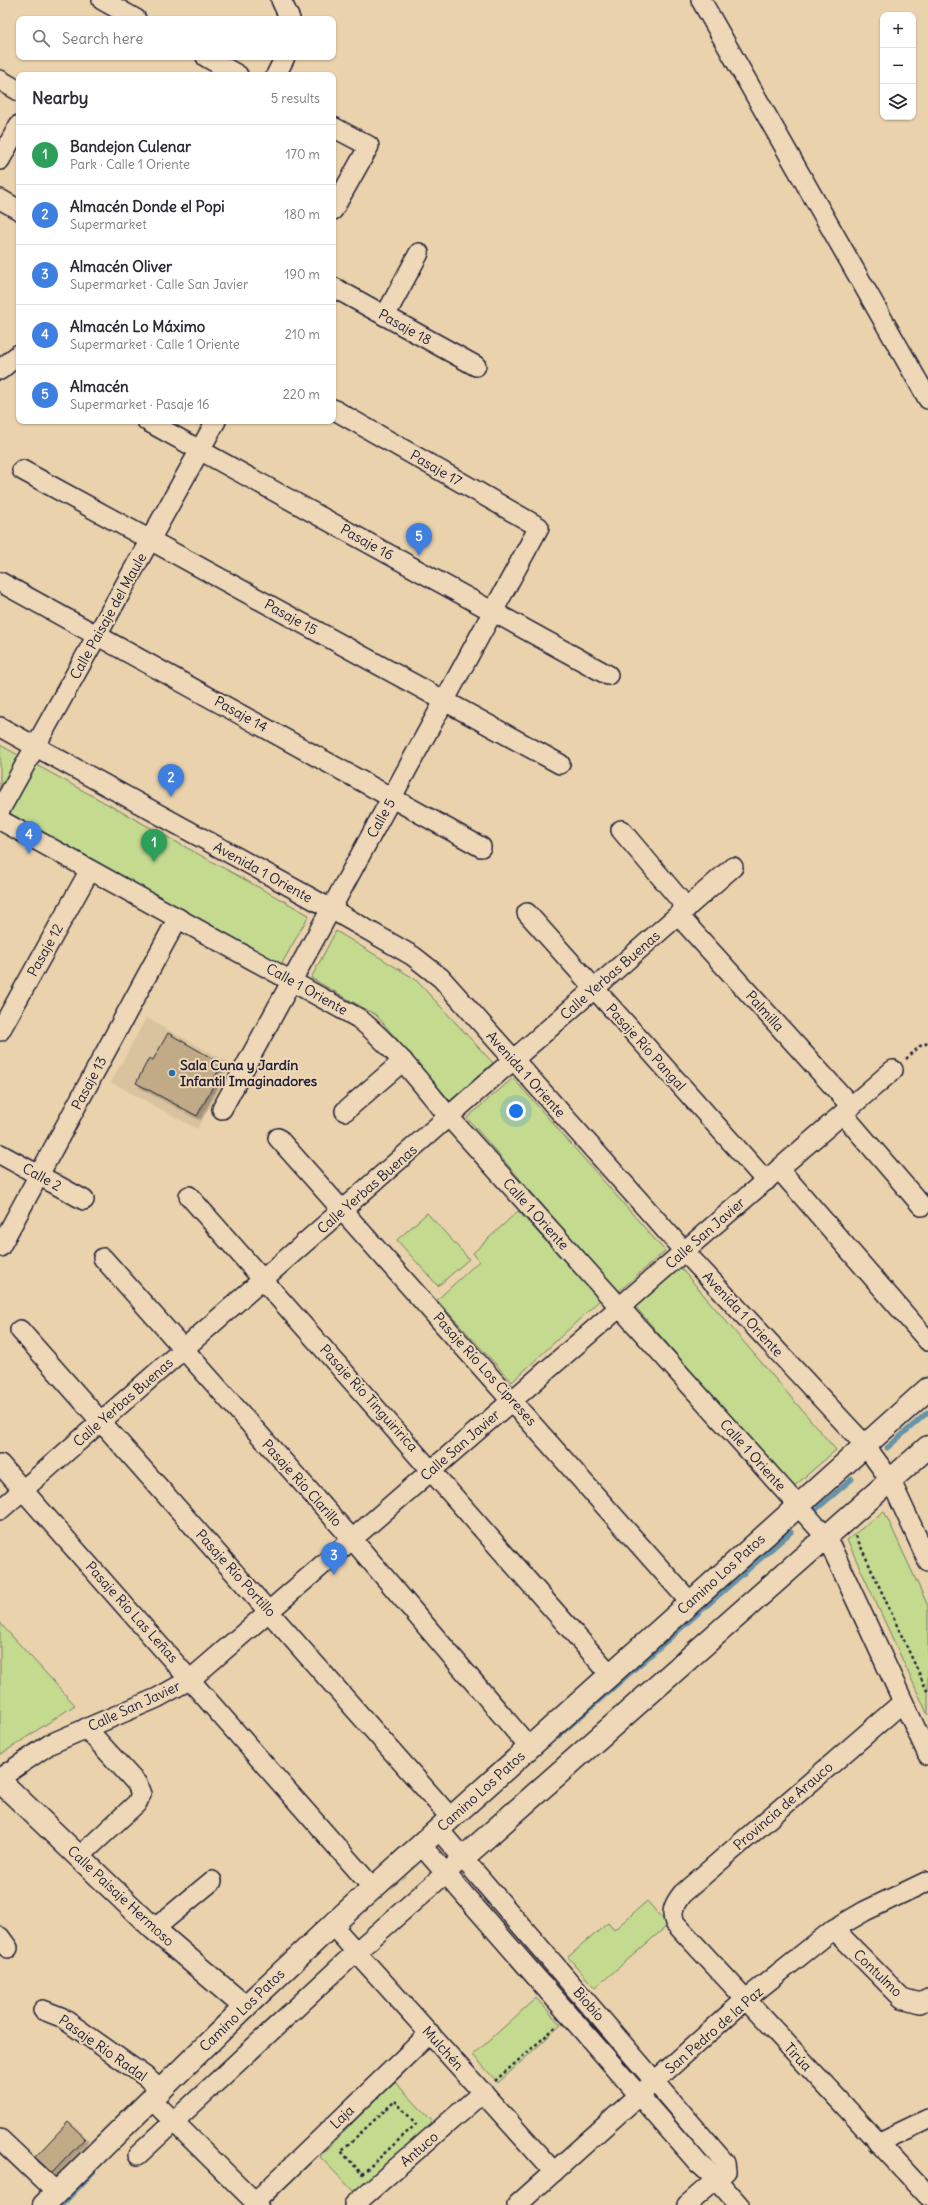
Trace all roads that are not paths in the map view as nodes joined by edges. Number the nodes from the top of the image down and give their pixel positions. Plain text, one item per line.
1 (102, 0) edge
2 (280, 0) edge
3 (701, 0) edge
4 (131, 16) edge
5 (288, 16) edge
6 (211, 60) edge
7 (284, 60) edge
8 (233, 72) edge
9 (278, 72) edge
10 (0, 80) edge
11 (16, 89) edge
12 (336, 129) edge
13 (16, 131) edge
14 (0, 160) edge
15 (0, 199) edge
16 (336, 205) edge
17 (16, 208) edge
18 (419, 253) dead end
19 (336, 289) edge
20 (385, 316) junction
21 (16, 357) edge
22 (476, 366) dead end
23 (0, 370) edge
24 (928, 399) edge
25 (336, 411) edge
26 (152, 424) edge
27 (214, 424) edge
28 (200, 450) junction
29 (22, 470) dead end
30 (539, 527) joint
31 (150, 539) junction
32 (0, 582) edge
33 (493, 611) junction
34 (97, 635) junction
35 (608, 675) dead end
36 (445, 701) junction
37 (0, 728) edge
38 (35, 747) junction
39 (560, 764) dead end
40 (392, 797) junction
41 (0, 810) edge
42 (0, 820) edge
43 (621, 830) dead end
44 (481, 847) dead end
45 (733, 867) dead end
46 (90, 870) junction
47 (331, 909) junction
48 (682, 912) junction
49 (527, 913) dead end
50 (178, 918) junction
51 (292, 981) junction
52 (594, 989) junction
53 (0, 1031) edge
54 (513, 1060) junction
55 (403, 1061) junction
56 (893, 1070) road end
57 (222, 1109) dead end
58 (847, 1110) junction
59 (345, 1111) dead end
60 (449, 1117) junction
61 (278, 1138) dead end
62 (0, 1154) edge
63 (772, 1175) junction
64 (39, 1176) junction
65 (189, 1196) dead end
66 (84, 1200) dead end
67 (922, 1206) dead end
68 (342, 1210) junction
69 (0, 1247) edge
70 (684, 1251) junction
71 (103, 1258) dead end
72 (263, 1279) junction
73 (620, 1307) junction
74 (20, 1330) dead end
75 (928, 1341) edge
76 (183, 1349) junction
77 (928, 1389) edge
78 (512, 1400) junction
79 (101, 1422) junction
80 (865, 1445) junction
81 (928, 1447) edge
82 (0, 1464) edge
83 (432, 1470) junction
84 (891, 1481) junction
85 (23, 1490) junction
86 (798, 1506) junction
87 (0, 1510) edge
88 (827, 1538) junction
89 (352, 1539) junction
90 (928, 1561) edge
91 (690, 1602) junction
92 (270, 1610) junction
93 (610, 1674) junction
94 (191, 1679) junction
95 (903, 1702) junction
96 (86, 1728) junction
97 (529, 1747) junction
98 (928, 1755) edge
99 (0, 1780) edge
100 (445, 1823) junction
101 (421, 1844) junction
102 (79, 1857) junction
103 (463, 1858) junction
104 (446, 1873) junction
105 (212, 1881) dead end
106 (928, 1881) edge
107 (373, 1888) junction
108 (672, 1916) joint
109 (332, 1925) junction
110 (154, 1929) junction
111 (834, 1929) junction
112 (356, 1952) junction
113 (928, 1999) edge
114 (745, 2000) junction
115 (245, 2007) junction
116 (43, 2010) dead end
117 (430, 2033) junction
118 (655, 2081) junction
119 (483, 2092) junction
120 (156, 2094) junction
121 (639, 2096) junction
122 (928, 2119) edge
123 (174, 2121) junction
124 (0, 2139) edge
125 (878, 2143) junction
126 (138, 2155) dead end
127 (554, 2172) junction
128 (716, 2179) junction
129 (928, 2196) edge
130 (50, 2199) edge
131 (257, 2204) edge
132 (354, 2205) edge
133 (518, 2205) edge
134 (688, 2205) edge
135 (739, 2205) edge

1 - 4 street
2 - 5 street
3 - 24 street
6 - 8 street
7 - 9 street
10 - 11 street
12 - 16 street
13 - 14 street
15 - 17 street
18 - 20 street
19 - 20 street, Pasaje 18
20 - 22 street, Pasaje 18
21 - 23 street
25 - 30 street, Pasaje 17
26 - 28 street, Pasaje 16
27 - 28 street, Calle Paisaje del Maule
28 - 31 street, Calle Paisaje del Maule
28 - 33 street, Pasaje 16
29 - 31 street, Pasaje 15
30 - 33 street, Calle 5
31 - 34 street, Calle Paisaje del Maule
31 - 36 street, Pasaje 15
32 - 34 street, Pasaje 14
33 - 35 street, Pasaje 16
33 - 36 street, Calle 5
34 - 38 street, Calle Paisaje del Maule
34 - 40 street, Pasaje 14
36 - 39 street, Pasaje 15
36 - 40 street, Calle 5
37 - 38 street, Avenida 1 Oriente
38 - 41 street, Calle Paisaje del Maule
38 - 47 street, Avenida 1 Oriente
40 - 44 street, Pasaje 14
40 - 47 street, Calle 5
42 - 46 street, Calle 1 Oriente
43 - 48 street, Palmilla
45 - 48 street, Calle Yerbas Buenas
46 - 50 street, Calle 1 Oriente
46 - 53 street, Pasaje 12
47 - 51 street, Calle 5
47 - 54 street, Avenida 1 Oriente
48 - 52 street, Calle Yerbas Buenas
48 - 58 street, Palmilla
49 - 52 street, Pasaje Río Pangal
50 - 51 street, Calle 1 Oriente
50 - 64 street, Pasaje 13
51 - 55 street, Calle 1 Oriente
51 - 57 street, Calle 5
52 - 54 street, Calle Yerbas Buenas
52 - 63 street, Pasaje Río Pangal
54 - 60 street, Calle Yerbas Buenas
54 - 70 street, Avenida 1 Oriente
55 - 59 street
55 - 60 street, Calle 1 Oriente
56 - 58 street, Calle San Javier
58 - 63 street, Calle San Javier
58 - 67 street, Palmilla
60 - 68 street, Calle Yerbas Buenas
60 - 73 street, Calle 1 Oriente
61 - 68 street, Pasaje Río Los Cipreses
62 - 64 street, Calle 2
63 - 70 street, Calle San Javier
63 - 75 street, Pasaje Río Pangal
64 - 66 street, Calle 2
64 - 69 street, Pasaje 13
65 - 72 street, Pasaje Río Tinguiririca
68 - 72 street, Calle Yerbas Buenas
68 - 78 street, Pasaje Río Los Cipreses
70 - 73 street, Calle San Javier
70 - 80 street, Avenida 1 Oriente
71 - 76 street, Pasaje Río Clarillo
72 - 76 street, Calle Yerbas Buenas
72 - 83 street, Pasaje Río Tinguiririca
73 - 78 street, Calle San Javier
73 - 86 street, Calle 1 Oriente
74 - 79 street, Pasaje Río Portillo
76 - 79 street, Calle Yerbas Buenas
76 - 89 street, Pasaje Río Clarillo
77 - 80 street, Camino Los Patos
78 - 83 street, Calle San Javier
78 - 91 street, Pasaje Río Los Cipreses
79 - 85 street, Calle Yerbas Buenas
79 - 92 street, Pasaje Río Portillo
80 - 84 street, Avenida 1 Oriente
80 - 86 street, Camino Los Patos
81 - 84 street
82 - 85 street, Pasaje Río Las Leñas
83 - 89 street, Calle San Javier
83 - 93 street, Pasaje Río Tinguiririca
84 - 88 street
84 - 90 street, Avenida 1 Oriente
85 - 87 street, Calle Yerbas Buenas
85 - 94 street, Pasaje Río Las Leñas
86 - 88 street, Calle 1 Oriente
86 - 91 street, Camino Los Patos
88 - 95 street, Calle 1 Oriente
88 - 103 street
89 - 92 street, Calle San Javier
89 - 97 street, Pasaje Río Clarillo
91 - 93 street, Camino Los Patos
92 - 94 street, Calle San Javier
92 - 100 street, Pasaje Río Portillo
93 - 97 street, Camino Los Patos
94 - 96 street, Calle San Javier
94 - 107 street, Pasaje Río Las Leñas
95 - 98 street, Calle 1 Oriente
95 - 108 street, Provincia de Arauco
96 - 99 street, Calle San Javier
96 - 102 street
97 - 100 street, Camino Los Patos
99 - 102 street, Calle Paisaje Hermoso
100 - 101 street, Camino Los Patos
100 - 103 street, Biobío
101 - 104 street, Biobío
101 - 107 street, Camino Los Patos
102 - 110 street, Calle Paisaje Hermoso
103 - 104 street
103 - 118 street, Biobío
104 - 112 street
104 - 121 street, Biobío
105 - 110 street
106 - 111 street, San Pedro de la Paz
107 - 109 street, Camino Los Patos
108 - 114 street, Tirúa
109 - 112 street, Mulchén
109 - 115 street, Camino Los Patos
110 - 115 street, Calle Paisaje Hermoso
111 - 113 street, Contulmo
111 - 114 street, San Pedro de la Paz
112 - 117 street, Mulchén
112 - 123 street
114 - 118 street, San Pedro de la Paz
114 - 125 street, Tirúa
115 - 120 street, Camino Los Patos
116 - 120 street, Pasaje Río Radal
117 - 119 street, Mulchén
117 - 131 street, Laja
118 - 121 street, San Pedro de la Paz
118 - 128 street, Biobío
119 - 127 street, Mulchén
119 - 132 street, Antuco
120 - 123 street, Pasaje Río Radal
120 - 130 street, Camino Los Patos
121 - 127 street, San Pedro de la Paz
121 - 128 street, Biobío
122 - 125 street
123 - 126 street
123 - 131 street, Pasaje Río Radal
124 - 130 street
125 - 129 street, Tirúa
127 - 133 street, San Pedro de la Paz
128 - 134 street
128 - 135 street, Biobío

